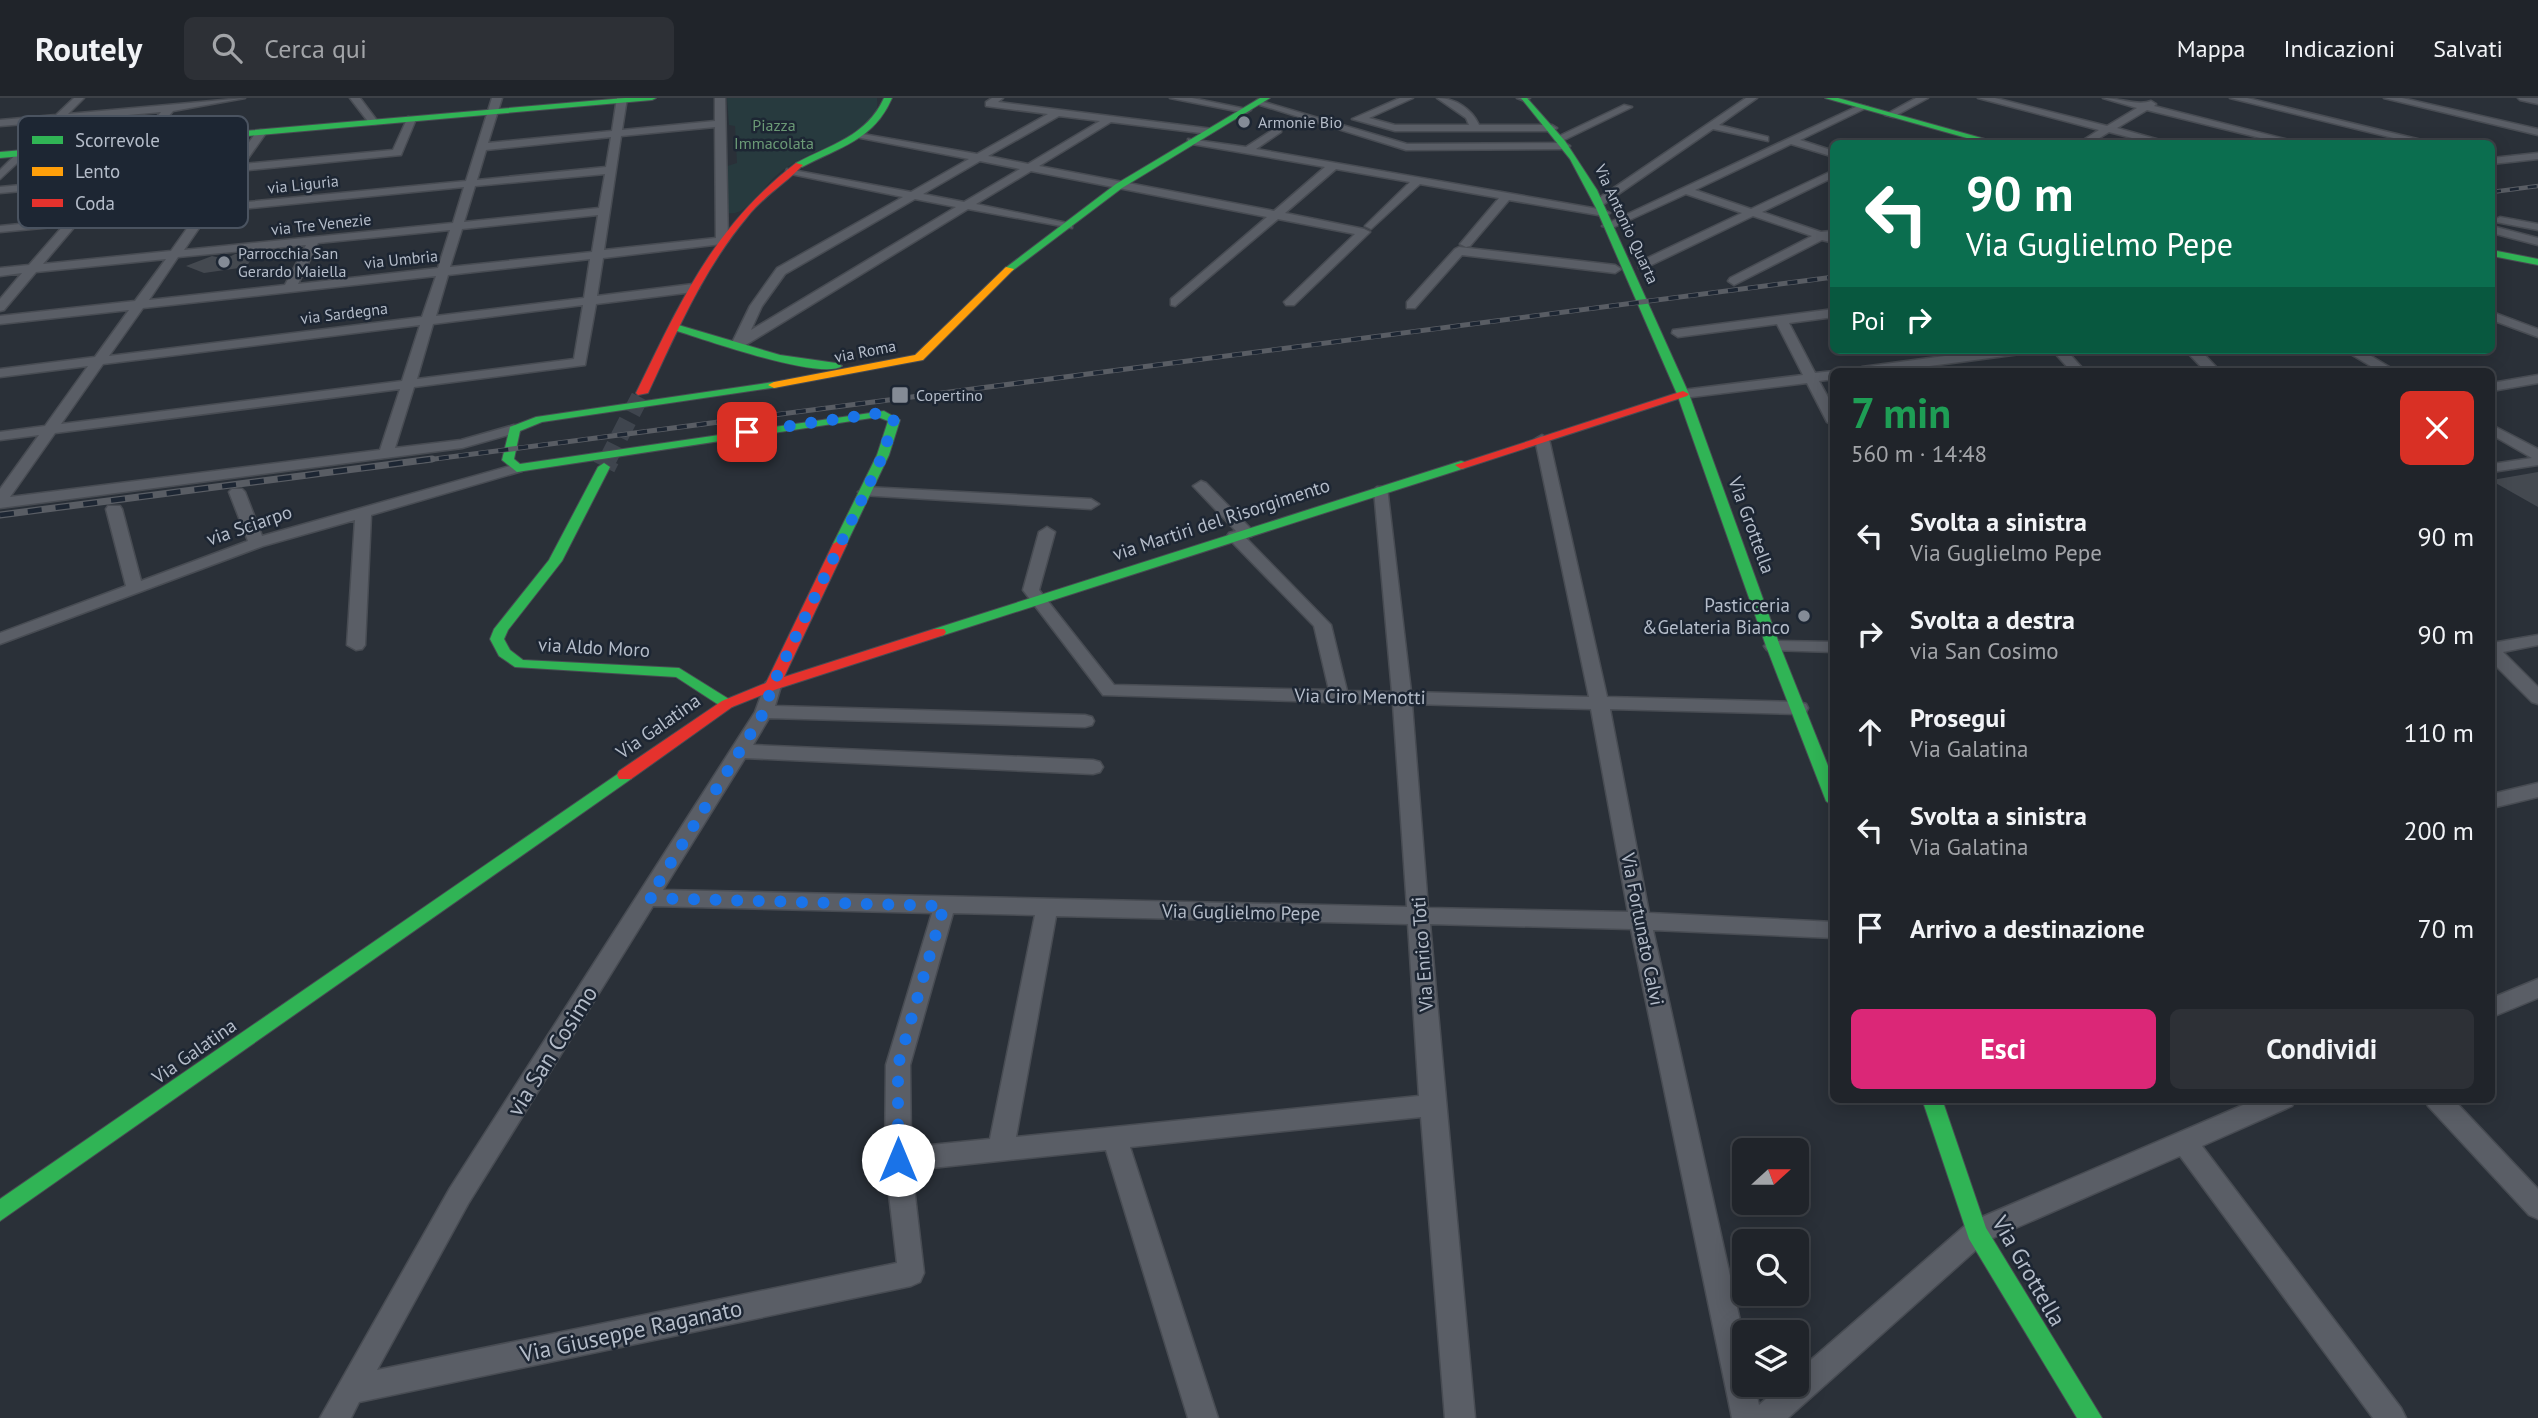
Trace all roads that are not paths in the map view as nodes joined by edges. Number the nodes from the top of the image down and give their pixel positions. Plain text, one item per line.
1 (79, 98) edge
2 (240, 98) edge
3 (355, 98) edge
4 (652, 98) edge
5 (720, 98) edge
6 (888, 98) edge
7 (999, 98) edge
8 (1175, 98) edge
9 (1408, 98) edge
10 (1442, 98) edge
11 (1524, 98) edge
12 (1752, 98) edge
13 (1829, 98) edge
14 (1923, 98) edge
15 (1983, 98) edge
16 (2108, 98) edge
17 (2161, 98) edge
18 (2235, 98) edge
19 (2389, 98) edge
20 (2523, 98) edge
21 (622, 99) edge
22 (1195, 99) edge
23 (2538, 101) edge
24 (1257, 103) edge
25 (494, 105) edge
26 (1627, 107) dead end
27 (1863, 107) junction
28 (2146, 107) junction
29 (169, 109) junction
30 (1060, 111) junction
31 (1891, 115) junction
32 (61, 116) edge
33 (83, 116) edge
34 (163, 116) edge
35 (411, 118) junction
36 (1111, 118) junction
37 (1360, 118) junction
38 (18, 121) edge
39 (373, 122) junction
40 (0, 123) edge
41 (721, 123) junction
42 (2538, 123) edge
43 (1711, 125) junction
44 (1339, 126) junction
45 (1476, 129) junction
46 (2110, 129) junction
47 (1277, 130) dead end
48 (1209, 131) junction
49 (2533, 131) edge
50 (261, 133) junction
51 (617, 133) junction
52 (248, 134) edge
53 (861, 135) junction
54 (1559, 137) junction
55 (1765, 139) dead end
56 (1982, 140) edge
57 (2089, 140) edge
58 (2153, 140) edge
59 (2283, 140) edge
60 (2416, 140) edge
61 (1192, 141) junction
62 (1791, 141) junction
63 (481, 146) junction
64 (248, 150) edge
65 (1247, 151) junction
66 (18, 153) edge
67 (1830, 153) edge
68 (0, 155) edge
69 (2538, 156) edge
70 (18, 158) edge
71 (975, 159) junction
72 (2496, 159) edge
73 (1333, 166) junction
74 (248, 167) edge
75 (1026, 169) junction
76 (609, 170) junction
77 (791, 171) junction
78 (1830, 175) edge
79 (0, 176) edge
80 (1418, 180) junction
81 (468, 184) junction
82 (1119, 186) junction
83 (18, 188) edge
84 (0, 190) edge
85 (1685, 190) junction
86 (914, 194) junction
87 (1506, 197) junction
88 (967, 204) junction
89 (248, 205) edge
90 (603, 211) junction
91 (1751, 212) junction
92 (1604, 214) junction
93 (1275, 215) junction
94 (2495, 219) edge
95 (457, 226) junction
96 (1068, 226) junction
97 (18, 227) edge
98 (2538, 227) edge
99 (68, 228) edge
100 (192, 228) edge
101 (0, 229) edge
102 (1368, 229) junction
103 (2495, 230) edge
104 (1828, 238) edge
105 (314, 240) junction
106 (722, 241) junction
107 (2538, 242) edge
108 (1463, 248) junction
109 (2495, 253) edge
110 (174, 254) junction
111 (597, 255) junction
112 (2537, 259) edge
113 (1643, 265) dead end
114 (1615, 268) dead end
115 (33, 269) junction
116 (0, 272) edge
117 (442, 272) junction
118 (1734, 281) dead end
119 (290, 288) junction
120 (693, 288) junction
121 (590, 302) junction
122 (1175, 302) dead end
123 (1290, 302) dead end
124 (1644, 302) joint
125 (138, 304) junction
126 (1411, 305) dead end
127 (756, 306) junction
128 (0, 307) edge
129 (796, 310) junction
130 (1830, 314) edge
131 (2495, 317) edge
132 (0, 320) edge
133 (426, 320) junction
134 (1781, 320) junction
135 (675, 327) junction
136 (1678, 333) dead end
137 (2538, 333) edge
138 (713, 342) junction
139 (739, 343) junction
140 (677, 350) junction
141 (1989, 354) edge
142 (2062, 354) edge
143 (2196, 354) edge
144 (2358, 354) edge
145 (780, 357) junction
146 (1934, 361) edge
147 (99, 362) junction
148 (794, 368) junction
149 (1883, 368) edge
150 (2074, 368) edge
151 (2210, 368) edge
152 (2384, 368) edge
153 (0, 373) edge
154 (819, 373) junction
155 (1830, 375) edge
156 (1813, 377) junction
157 (2538, 379) edge
158 (407, 384) junction
159 (778, 384) junction
160 (2495, 386) edge
161 (642, 393) tunnel mouth
162 (1683, 394) junction
163 (1830, 413) edge
164 (514, 429) junction
165 (52, 430) junction
166 (2495, 431) edge
167 (0, 436) edge
168 (1542, 439) junction
169 (2538, 454) edge
170 (386, 455) junction
171 (2538, 461) edge
172 (604, 467) tunnel mouth
173 (517, 468) junction
174 (2495, 468) edge
175 (1201, 486) dead end
176 (1382, 490) junction
177 (237, 492) dead end
178 (866, 492) junction
179 (0, 502) edge
180 (1091, 504) dead end
181 (114, 509) dead end
182 (363, 511) junction
183 (1048, 531) dead end
184 (1240, 534) junction
185 (257, 543) junction
186 (135, 589) junction
187 (1038, 599) junction
188 (0, 638) edge
189 (2538, 640) edge
190 (356, 645) dead end
191 (1773, 646) junction
192 (1830, 648) edge
193 (2495, 650) edge
194 (2495, 654) edge
195 (772, 686) junction
196 (1339, 696) junction
197 (1402, 696) junction
198 (2538, 698) edge
199 (1599, 702) junction
200 (727, 704) junction
201 (1799, 708) junction
202 (764, 712) junction
203 (1085, 721) dead end
204 (739, 751) junction
205 (1093, 767) dead end
206 (1830, 790) edge
207 (2538, 790) edge
208 (2495, 800) edge
209 (649, 898) junction
210 (944, 906) junction
211 (1047, 908) junction
212 (1420, 916) junction
213 (1640, 921) junction
214 (1830, 930) edge
215 (2538, 988) edge
216 (2495, 1007) edge
217 (1933, 1103) edge
218 (2274, 1103) edge
219 (2441, 1103) edge
220 (1432, 1105) junction
221 (1115, 1138) junction
222 (2184, 1142) junction
223 (1001, 1149) junction
224 (898, 1160) junction
225 (2538, 1208) edge
226 (0, 1211) edge
227 (1977, 1232) junction
228 (350, 1390) junction
229 (335, 1418) edge
230 (1203, 1418) edge
231 (1460, 1418) edge
232 (1746, 1418) edge
233 (1766, 1418) edge
234 (2090, 1418) edge
235 (2391, 1418) edge

1 - 32 street
2 - 29 street
3 - 39 street
4 - 21 street
5 - 41 street
6 - 53 street
7 - 30 street
8 - 22 street
9 - 37 street
10 - 45 street
11 - 54 street, Via Antonio Quarta
12 - 43 street
13 - 27 street
14 - 31 street
15 - 46 street
16 - 28 street
17 - 28 street
18 - 60 street
19 - 49 street
20 - 23 street
21 - 25 street
21 - 51 street
22 - 24 street
24 - 44 street
24 - 48 street, via Roma
25 - 35 street
25 - 63 street
26 - 54 street
27 - 31 street
27 - 62 street
28 - 46 street
28 - 59 street
29 - 33 street
29 - 34 street
30 - 36 street
30 - 71 street
31 - 56 street
35 - 39 street
35 - 74 street
36 - 48 street
36 - 75 street
37 - 44 street
37 - 45 street
38 - 40 street
39 - 50 street
41 - 51 street
41 - 106 street
42 - 49 street
43 - 55 street
43 - 92 street
44 - 54 street
45 - 54 street
46 - 57 street
46 - 58 street
47 - 65 street
48 - 61 street, via Roma
50 - 52 street
50 - 64 street
51 - 63 street
51 - 76 street
53 - 71 street
53 - 77 street
54 - 92 street, Via Antonio Quarta
61 - 65 street
61 - 82 street, via Roma
62 - 67 street
62 - 85 street
63 - 81 street
65 - 73 street
66 - 68 street
69 - 72 street
70 - 79 street
71 - 75 street
71 - 86 street
73 - 80 street
73 - 93 street
75 - 82 street
75 - 88 street
76 - 81 street, via Liguria
76 - 90 street
77 - 86 street
77 - 106 street
78 - 91 street
80 - 87 street
80 - 102 street
81 - 89 street, via Liguria
81 - 95 street
82 - 93 street
82 - 96 street, via Roma
83 - 84 street
85 - 91 street
85 - 92 street
86 - 88 street
86 - 127 street
87 - 92 street
87 - 108 street
88 - 96 street
88 - 129 street
90 - 95 street, via Tre Venezie
90 - 111 street
91 - 104 street
91 - 113 street
92 - 124 street, Via Antonio Quarta
93 - 102 street
93 - 122 street
94 - 98 street
95 - 105 street, via Tre Venezie
95 - 117 street
96 - 154 street, via Roma
97 - 101 street, via Liguria
99 - 115 street
100 - 110 street
102 - 123 street
103 - 107 street
104 - 118 street
105 - 110 street, via Tre Venezie
105 - 119 street
106 - 111 street, via Umbria
106 - 120 street
108 - 114 street
108 - 126 street
109 - 112 street
110 - 115 street, via Tre Venezie
110 - 125 street
111 - 117 street, via Umbria
111 - 121 street
115 - 116 street, via Tre Venezie
115 - 128 street
117 - 119 street, via Umbria
117 - 133 street
119 - 125 street, via Umbria
120 - 121 street, via Sardegna
120 - 135 street
121 - 133 street, via Sardegna
121 - 158 street
124 - 162 street, Via Grottella
125 - 132 street, via Umbria
125 - 147 street
127 - 129 street
127 - 139 street
129 - 139 street
130 - 134 street
131 - 137 street
133 - 147 street, via Sardegna
133 - 158 street
134 - 136 street
134 - 156 street
135 - 138 street
135 - 140 street
138 - 139 street
138 - 140 street
138 - 140 street
139 - 145 street
140 - 161 street
141 - 146 street
142 - 150 street
143 - 151 street
144 - 152 street
145 - 148 street
145 - 154 street
146 - 149 street
147 - 153 street, via Sardegna
147 - 165 street
148 - 154 street
148 - 159 street
154 - 159 street, via Roma
155 - 156 street
156 - 162 street
156 - 163 street
157 - 160 street
158 - 165 street
158 - 170 street
159 - 164 street, via Roma
162 - 168 street, via Martiri del Risorgimento
162 - 191 street, Via Grottella
164 - 170 street
164 - 173 street
165 - 167 street
165 - 179 street
166 - 169 street
168 - 176 street, via Martiri del Risorgimento
168 - 199 street, Via Fortunato Calvi
170 - 179 street
171 - 174 street
172 - 200 street, via Aldo Moro
173 - 178 street
173 - 182 street, via Sciarpo
175 - 184 street
176 - 184 street, via Martiri del Risorgimento
176 - 197 street, Via Enrico Toti
177 - 185 street
178 - 180 street
178 - 195 street
181 - 186 street
182 - 185 street, via Sciarpo
182 - 190 street
183 - 187 street
184 - 187 street, via Martiri del Risorgimento
184 - 196 street
185 - 186 street, via Sciarpo
186 - 188 street, via Sciarpo
187 - 195 street, via Martiri del Risorgimento
187 - 196 street, Via Ciro Menotti
189 - 193 street
191 - 192 street
191 - 201 street, Via Grottella
194 - 198 street
195 - 200 street, Via Galatina
195 - 202 street, via San Cosimo
196 - 197 street, Via Ciro Menotti
197 - 199 street, Via Ciro Menotti
197 - 212 street, Via Enrico Toti
199 - 201 street, Via Ciro Menotti
199 - 213 street, Via Fortunato Calvi
200 - 226 street, Via Galatina
201 - 206 street, Via Grottella
202 - 203 street
202 - 204 street, via San Cosimo
204 - 205 street
204 - 209 street, via San Cosimo
207 - 208 street
209 - 210 street, Via Guglielmo Pepe
209 - 228 street, via San Cosimo
210 - 211 street, Via Guglielmo Pepe
210 - 224 street
211 - 212 street, Via Guglielmo Pepe
211 - 223 street
212 - 213 street, Via Guglielmo Pepe
212 - 220 street, Via Enrico Toti
213 - 214 street, Via Guglielmo Pepe
213 - 232 street, Via Fortunato Calvi
215 - 216 street
217 - 227 street, Via Grottella
218 - 222 street
219 - 225 street
220 - 221 street
220 - 231 street, Via Enrico Toti
221 - 223 street
221 - 230 street
222 - 227 street
222 - 235 street
223 - 224 street
224 - 228 street, Via Giuseppe Raganato
227 - 233 street
227 - 234 street, Via Grottella
228 - 229 street, via San Cosimo

